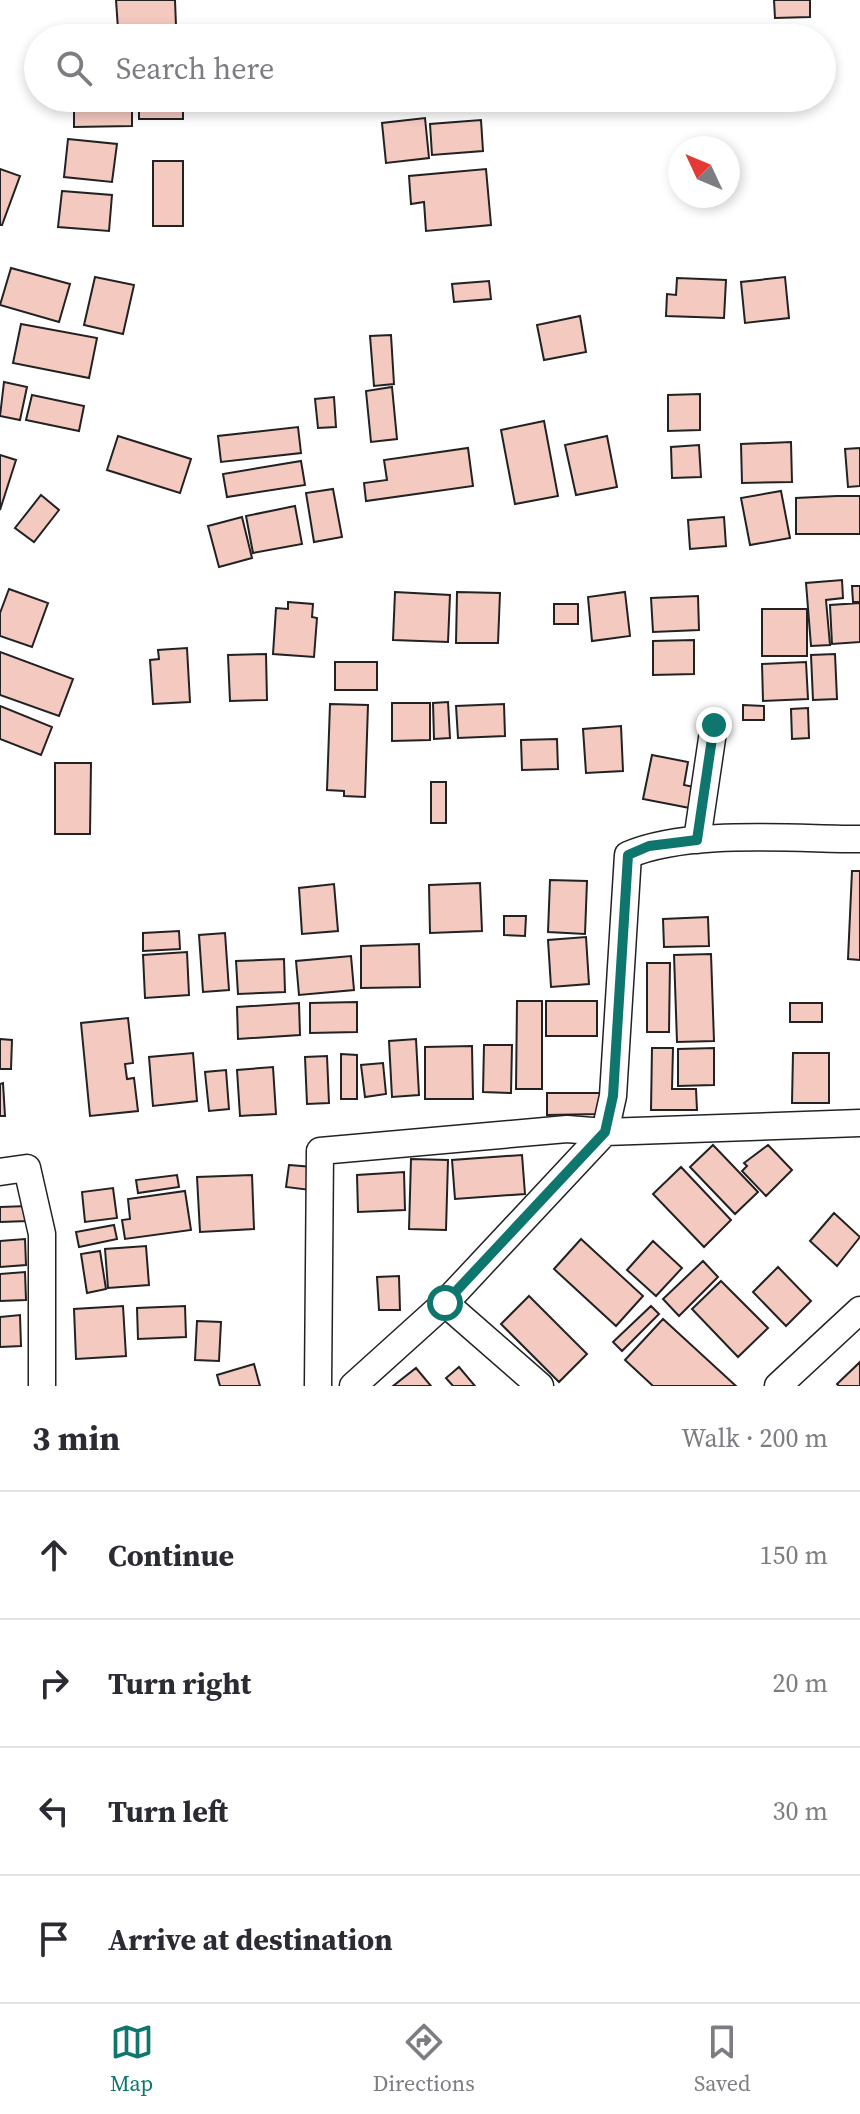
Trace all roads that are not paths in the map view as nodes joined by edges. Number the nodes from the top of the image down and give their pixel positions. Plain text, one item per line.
1 (714, 725) dead end
2 (860, 839) edge
3 (697, 840) junction
4 (860, 1123) edge
5 (605, 1132) junction
6 (0, 1172) edge
7 (445, 1303) junction
8 (860, 1310) edge
9 (42, 1386) edge
10 (318, 1386) edge
11 (353, 1386) edge
12 (540, 1386) edge
13 (778, 1386) edge

1 - 3 street
2 - 3 street
3 - 5 street
4 - 5 street
5 - 7 street
5 - 10 street
6 - 9 street
7 - 11 street
7 - 12 street
8 - 13 street

